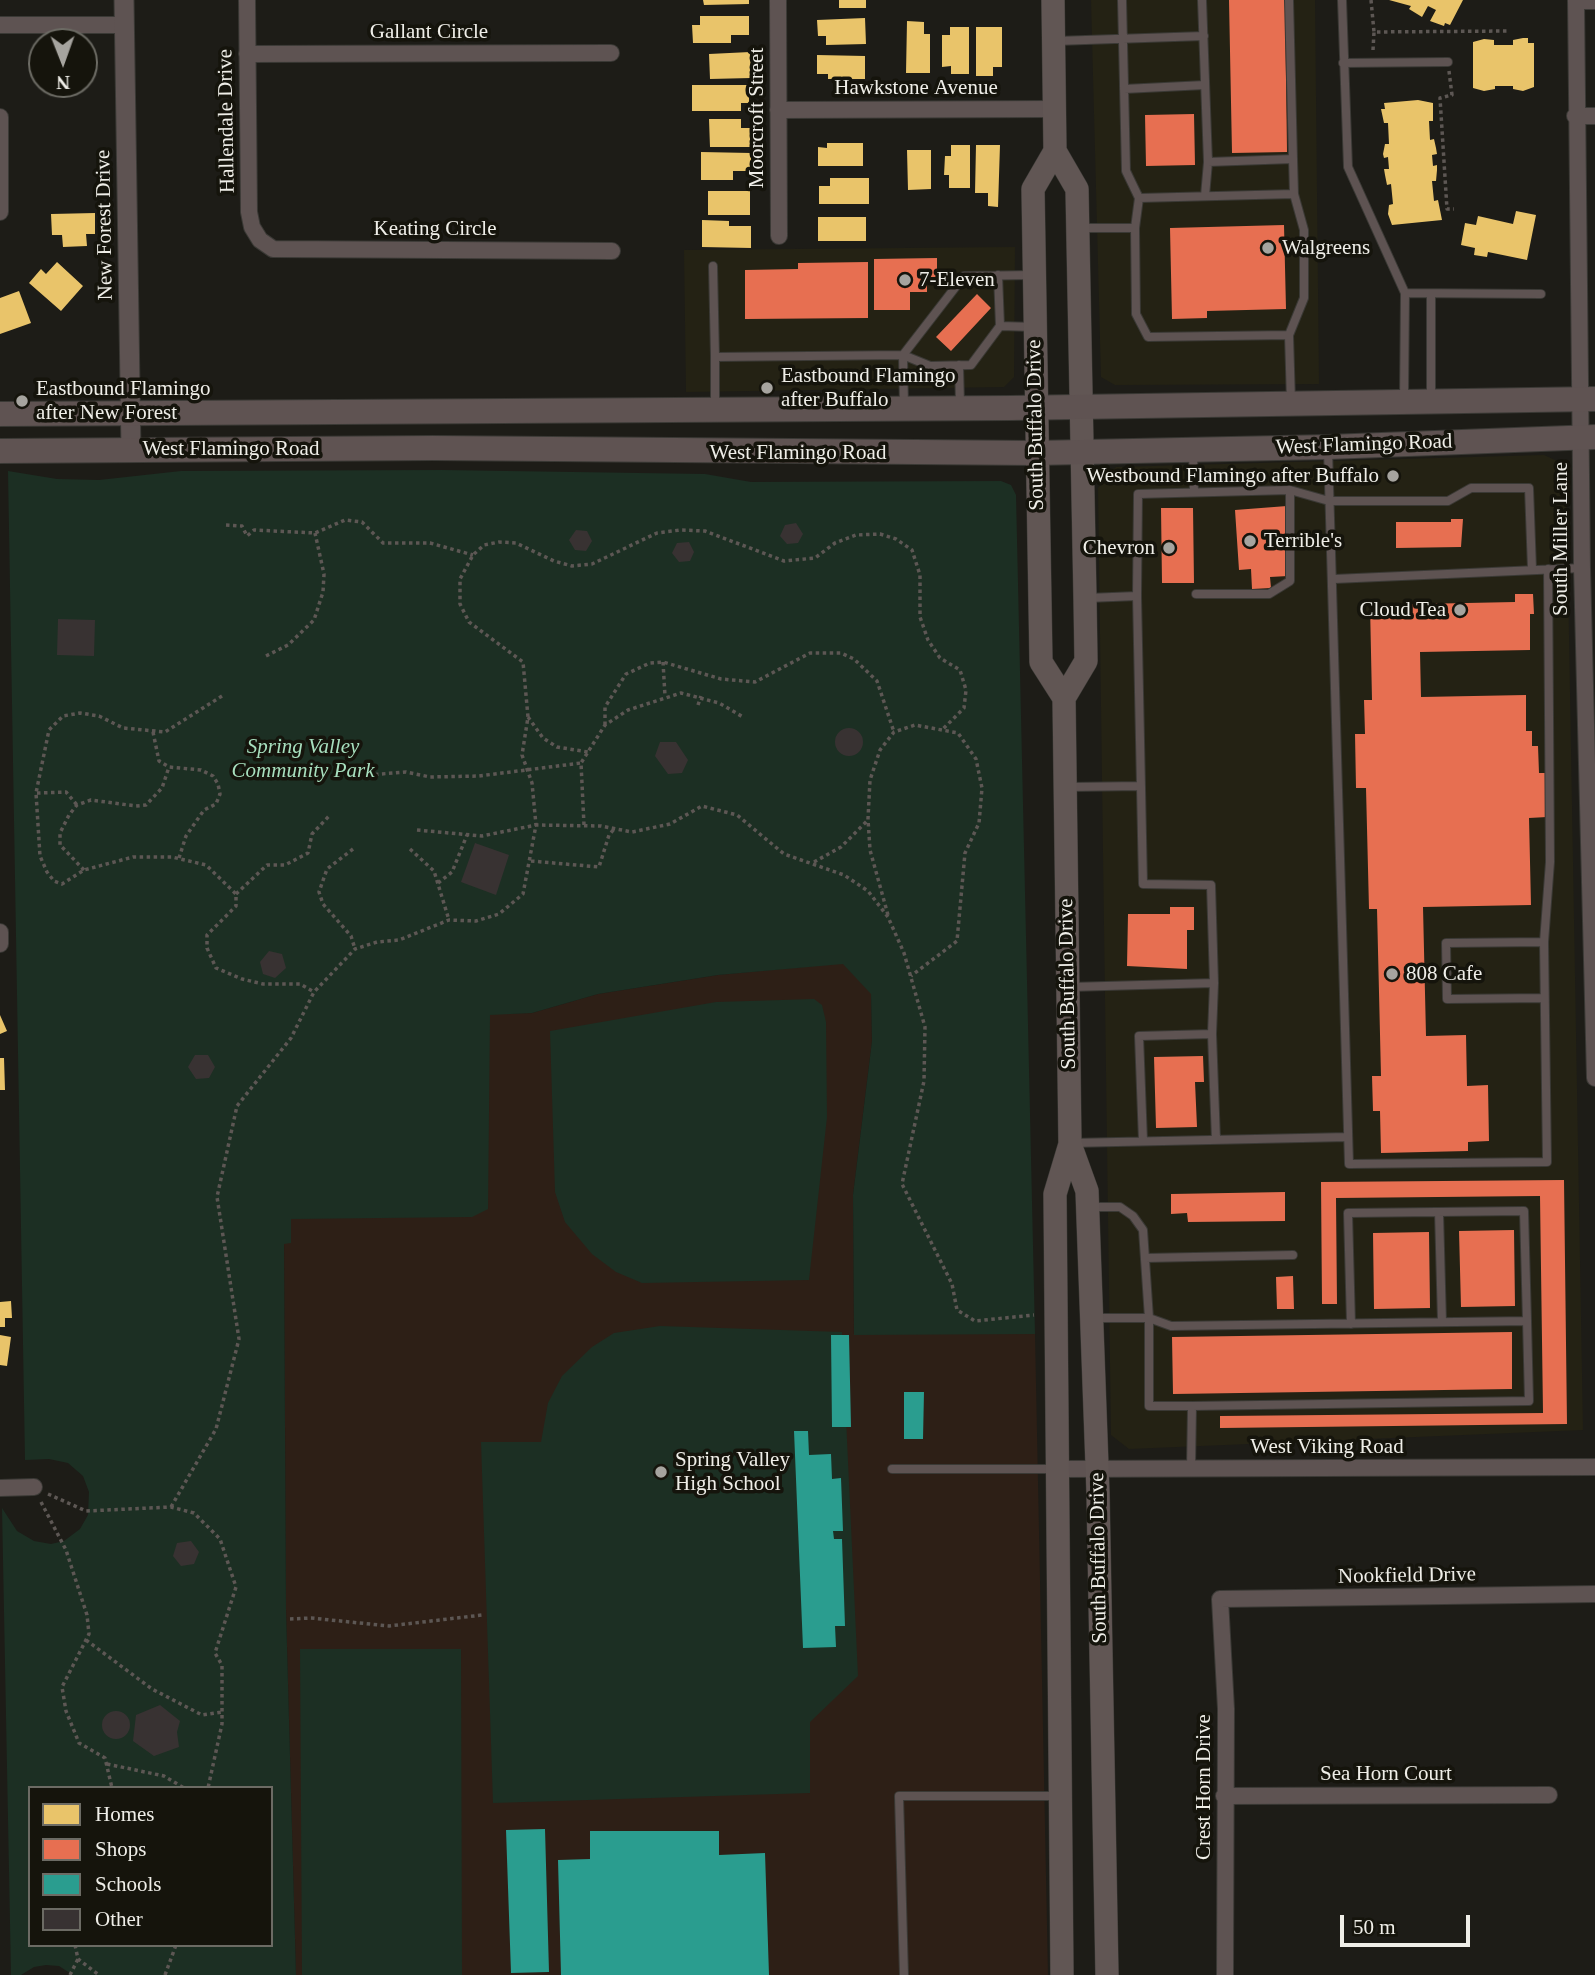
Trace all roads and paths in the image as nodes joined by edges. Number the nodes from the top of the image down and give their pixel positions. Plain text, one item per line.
1 (124, 0) edge
2 (247, 0) edge
3 (778, 0) edge
4 (1053, 0) edge
5 (1122, 0) edge
6 (1202, 0) edge
7 (1289, 0) edge
8 (1342, 0) edge
9 (1371, 0) edge
10 (1576, 1) edge
11 (1595, 1) edge
12 (0, 25) edge
13 (125, 25) junction
14 (1509, 31) dead end
15 (1374, 32) junction
16 (1204, 36) junction
17 (1123, 40) junction
18 (1054, 41) junction
19 (611, 53) dead end
20 (247, 54) junction
21 (1372, 62) junction
22 (1448, 62) joint
23 (1343, 63) junction
24 (1205, 85) junction
25 (1124, 89) junction
26 (1055, 109) junction
27 (778, 110) junction
28 (1575, 116) junction
29 (1595, 116) edge
30 (0, 117) edge
31 (1055, 151) junction
32 (1293, 159) junction
33 (1208, 162) junction
34 (1294, 194) junction
35 (1205, 196) junction
36 (1139, 198) junction
37 (1454, 209) dead end
38 (0, 212) edge
39 (1078, 228) junction
40 (1135, 228) junction
41 (1578, 234) junction
42 (1595, 234) edge
43 (779, 236) dead end
44 (260, 240) joint
45 (612, 251) dead end
46 (713, 266) dead end
47 (998, 275) junction
48 (1033, 275) junction
49 (1405, 293) junction
50 (1541, 293) dead end
51 (1430, 295) junction
52 (1000, 326) junction
53 (1034, 327) junction
54 (1289, 335) junction
55 (903, 355) junction
56 (715, 356) junction
57 (959, 365) junction
58 (1588, 399) edge
59 (1404, 402) junction
60 (1431, 402) junction
61 (1291, 404) junction
62 (1080, 407) junction
63 (960, 408) junction
64 (1035, 408) junction
65 (715, 409) junction
66 (904, 409) junction
67 (0, 414) edge
68 (130, 414) junction
69 (1588, 437) edge
70 (1328, 447) junction
71 (131, 450) junction
72 (1194, 450) junction
73 (0, 451) edge
74 (1080, 452) junction
75 (1035, 453) junction
76 (1290, 490) junction
77 (1194, 492) junction
78 (1329, 501) junction
79 (226, 525) dead end
80 (315, 533) junction
81 (473, 555) junction
82 (1581, 568) junction
83 (1532, 569) junction
84 (1548, 569) junction
85 (1334, 579) junction
86 (1196, 594) dead end
87 (1137, 596) junction
88 (1085, 598) junction
89 (266, 656) dead end
90 (663, 662) junction
91 (222, 696) dead end
92 (665, 696) junction
93 (701, 696) junction
94 (1064, 698) junction
95 (698, 705) dead end
96 (528, 717) junction
97 (743, 717) dead end
98 (605, 725) junction
99 (942, 730) junction
100 (153, 732) junction
101 (894, 732) junction
102 (588, 752) junction
103 (581, 763) junction
104 (169, 767) junction
105 (527, 769) junction
106 (369, 775) dead end
107 (1141, 786) junction
108 (1065, 787) junction
109 (36, 793) junction
110 (77, 805) junction
111 (330, 816) dead end
112 (868, 819) junction
113 (536, 825) junction
114 (584, 825) junction
115 (614, 828) junction
116 (417, 830) dead end
117 (467, 835) junction
118 (353, 849) dead end
119 (410, 849) dead end
120 (179, 858) junction
121 (531, 861) junction
122 (814, 862) junction
123 (84, 870) junction
124 (438, 883) junction
125 (236, 894) junction
126 (888, 917) junction
127 (449, 920) junction
128 (0, 932) edge
129 (1544, 942) junction
130 (0, 944) edge
131 (355, 949) junction
132 (911, 976) junction
133 (1214, 983) junction
134 (1068, 987) junction
135 (314, 992) junction
136 (1544, 998) junction
137 (1212, 1034) junction
138 (1595, 1079) edge
139 (1348, 1137) junction
140 (1216, 1140) junction
141 (1143, 1141) junction
142 (1070, 1143) junction
143 (1088, 1207) junction
144 (1439, 1212) junction
145 (1293, 1255) dead end
146 (1145, 1258) junction
147 (1034, 1315) dead end
148 (1092, 1318) junction
149 (1149, 1318) junction
150 (1527, 1321) junction
151 (1442, 1322) junction
152 (1351, 1324) junction
153 (1192, 1406) junction
154 (1595, 1467) edge
155 (892, 1469) dead end
156 (1059, 1469) junction
157 (1097, 1469) junction
158 (1191, 1469) junction
159 (34, 1487) junction
160 (0, 1488) edge
161 (171, 1507) junction
162 (1595, 1594) edge
163 (1220, 1599) joint
164 (482, 1615) dead end
165 (290, 1619) dead end
166 (86, 1640) junction
167 (222, 1712) junction
168 (107, 1764) junction
169 (112, 1786) edge
170 (181, 1786) edge
171 (208, 1786) edge
172 (1549, 1795) dead end
173 (1058, 1796) junction
174 (1224, 1796) junction
175 (75, 1947) edge
176 (175, 1947) edge
177 (78, 1959) junction
178 (70, 1975) edge
179 (99, 1975) edge
180 (165, 1975) edge
181 (904, 1975) edge
182 (1062, 1975) edge
183 (1107, 1975) edge
184 (1225, 1975) edge

1 - 13 street, New Forest Drive
2 - 20 street, Hallendale Drive
3 - 27 street, Moorcroft Street
4 - 18 main road
5 - 17 lane
6 - 16 lane
7 - 32 lane
8 - 23 lane
9 - 15 path
10 - 11 street
10 - 28 street, South Miller Lane
12 - 13 street
13 - 68 street, New Forest Drive
14 - 15 path
15 - 21 path
16 - 17 lane
16 - 24 lane
17 - 18 lane
17 - 25 lane
18 - 26 main road
19 - 20 street, Gallant Circle
20 - 44 street, Hallendale Drive
21 - 22 lane
21 - 23 lane
22 - 37 path
23 - 49 lane
24 - 25 lane
24 - 33 lane
25 - 36 lane
26 - 27 street, Hawkstone Avenue
26 - 31 main road
27 - 43 street, Moorcroft Street
28 - 29 street
28 - 41 street, South Miller Lane
30 - 38 street
31 - 39 main road, South Buffalo Drive
31 - 48 main road, South Buffalo Drive
32 - 33 lane
32 - 34 lane
33 - 35 lane
34 - 35 lane
34 - 54 lane
35 - 36 lane
36 - 40 lane
39 - 40 lane
39 - 62 main road, South Buffalo Drive
40 - 54 lane
41 - 42 street
41 - 58 street, South Miller Lane
44 - 45 street, Keating Circle
46 - 56 lane
47 - 48 lane
47 - 52 lane
47 - 55 lane
48 - 53 main road, South Buffalo Drive
49 - 51 lane
49 - 59 lane
50 - 51 lane
51 - 60 lane
52 - 53 lane
52 - 57 lane
53 - 64 main road, South Buffalo Drive
54 - 61 lane
55 - 56 lane
55 - 57 lane
55 - 66 lane
56 - 65 lane
57 - 63 lane
58 - 60 main road, West Flamingo Road
58 - 69 street, South Miller Lane
59 - 60 main road, West Flamingo Road
59 - 61 main road, West Flamingo Road
61 - 62 main road, West Flamingo Road
62 - 64 main road, West Flamingo Road
62 - 74 main road, South Buffalo Drive
63 - 64 main road, West Flamingo Road
63 - 66 main road, West Flamingo Road
64 - 75 main road, South Buffalo Drive
65 - 66 main road, West Flamingo Road
65 - 68 main road, West Flamingo Road
67 - 68 main road, West Flamingo Road
68 - 71 street, New Forest Drive
69 - 70 main road, West Flamingo Road
69 - 82 street, South Miller Lane
70 - 72 main road, West Flamingo Road
70 - 78 lane
71 - 73 main road, West Flamingo Road
71 - 75 main road, West Flamingo Road
72 - 74 main road, West Flamingo Road
72 - 77 lane
74 - 75 main road, West Flamingo Road
74 - 88 main road, South Buffalo Drive
75 - 94 main road, South Buffalo Drive
76 - 77 lane
76 - 78 lane
76 - 86 lane
77 - 87 lane
78 - 83 lane
78 - 85 lane
79 - 80 path
80 - 81 path
80 - 89 path
81 - 96 path
81 - 99 path
82 - 84 lane
82 - 138 street, South Miller Lane
83 - 84 lane
83 - 85 lane
84 - 129 lane
85 - 139 lane
87 - 88 lane
87 - 107 lane
88 - 94 main road, South Buffalo Drive
90 - 92 path
90 - 98 path
90 - 101 path
91 - 100 path
92 - 93 path
92 - 98 path
93 - 95 path
93 - 97 path
94 - 108 main road, South Buffalo Drive
96 - 102 path
96 - 105 path
98 - 102 path
99 - 101 path
99 - 132 path
100 - 104 path
100 - 109 path
101 - 112 path
102 - 103 path
103 - 105 path
103 - 114 path
104 - 110 path
104 - 120 path
105 - 106 path
105 - 113 path
107 - 108 lane
107 - 133 lane
108 - 134 main road, South Buffalo Drive
109 - 110 path
109 - 123 path
110 - 123 path
111 - 125 path
112 - 122 path
112 - 126 path
113 - 114 path
113 - 117 path
113 - 121 path
114 - 115 path
115 - 121 path
115 - 122 path
116 - 117 path
117 - 124 path
118 - 131 path
119 - 124 path
120 - 123 path
120 - 125 path
121 - 127 path
122 - 126 path
124 - 127 path
125 - 135 path
126 - 132 path
127 - 131 path
128 - 130 street
129 - 136 lane
129 - 136 lane
131 - 135 path
132 - 147 path
133 - 134 lane
133 - 137 lane
134 - 142 main road, South Buffalo Drive
135 - 161 path
136 - 139 lane
137 - 140 lane
137 - 141 lane
139 - 140 lane
140 - 141 lane
141 - 142 lane
142 - 143 main road, South Buffalo Drive
142 - 156 main road, South Buffalo Drive
143 - 146 lane
143 - 148 main road, South Buffalo Drive
144 - 150 lane
144 - 151 lane
144 - 152 lane
145 - 146 lane
146 - 149 lane
148 - 149 lane
148 - 157 main road, South Buffalo Drive
149 - 152 lane
149 - 153 lane
150 - 151 lane
150 - 153 lane
151 - 152 lane
153 - 158 lane
154 - 158 street, West Viking Road
155 - 156 lane
156 - 157 street, West Viking Road
156 - 173 main road, South Buffalo Drive
157 - 158 street, West Viking Road
157 - 183 main road, South Buffalo Drive
159 - 160 street
159 - 161 path
159 - 166 path
161 - 167 path
162 - 163 street, Nookfield Drive
163 - 174 street, Crest Horn Drive
164 - 165 path
166 - 167 path
166 - 168 path
167 - 171 path
168 - 169 path
168 - 170 path
172 - 174 street, Sea Horn Court
173 - 181 lane
173 - 182 main road, South Buffalo Drive
174 - 184 street, Crest Horn Drive
175 - 177 path
176 - 180 path
177 - 178 path
177 - 179 path

